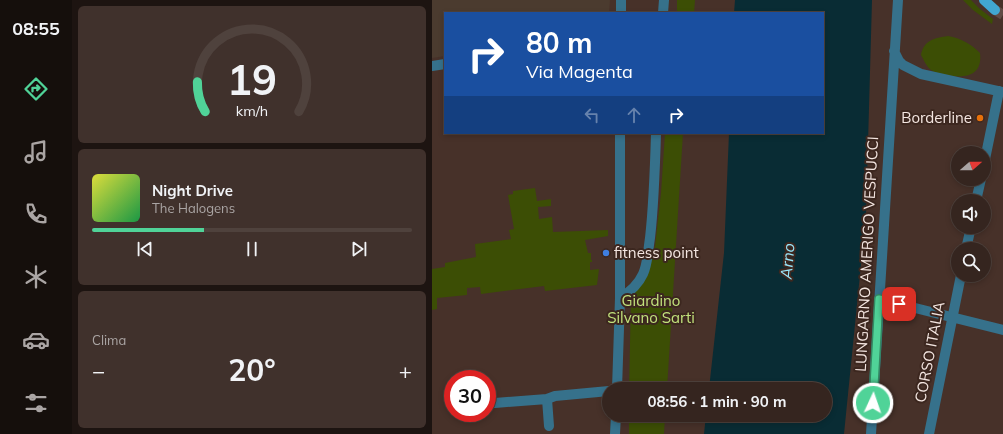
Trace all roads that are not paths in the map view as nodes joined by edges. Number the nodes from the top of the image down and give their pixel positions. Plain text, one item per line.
1 (621, 0) edge
2 (664, 0) edge
3 (898, 0) edge
4 (984, 0) edge
5 (995, 10) tunnel mouth
6 (621, 12) edge
7 (663, 12) edge
8 (894, 51) junction
9 (444, 64) edge
10 (432, 66) edge
11 (1001, 92) edge
12 (620, 134) edge
13 (656, 134) edge
14 (988, 146) edge
15 (960, 282) edge
16 (620, 298) junction
17 (879, 299) junction
18 (952, 318) junction
19 (1003, 330) edge
20 (617, 382) edge
21 (602, 392) edge
22 (547, 399) junction
23 (496, 403) edge
24 (616, 422) edge
25 (549, 426) dead end
26 (615, 434) edge
27 (871, 434) edge
28 (929, 434) edge

1 - 6 street
2 - 7 street
3 - 8 street, LUNGARNO AMERIGO VESPUCCI
4 - 5 main road
8 - 11 street
8 - 17 street, LUNGARNO AMERIGO VESPUCCI
9 - 10 street
11 - 14 street
12 - 16 street
13 - 16 street
15 - 18 street, CORSO ITALIA
16 - 20 street
17 - 18 street
17 - 27 street, LUNGARNO AMERIGO VESPUCCI
18 - 19 street
18 - 28 street, CORSO ITALIA
21 - 22 street
22 - 23 street
22 - 25 street
24 - 26 street

